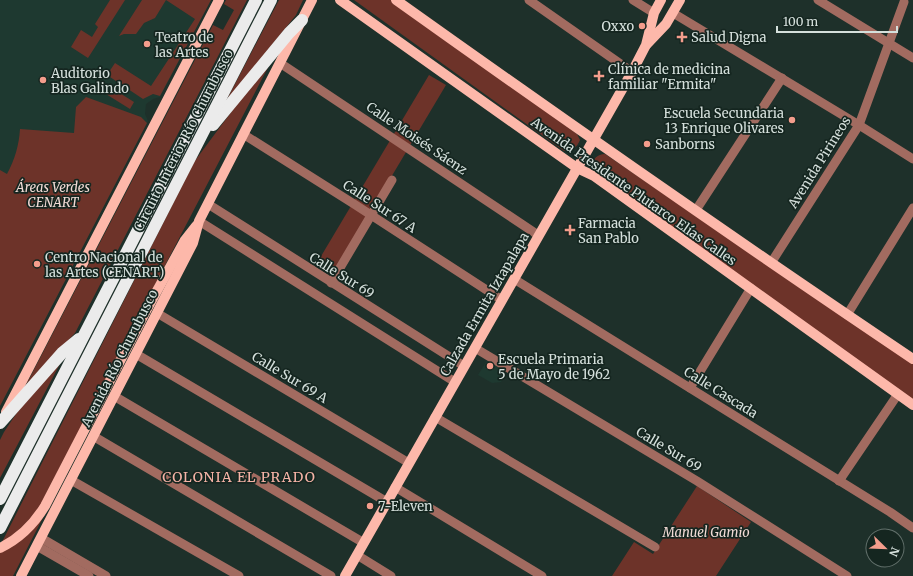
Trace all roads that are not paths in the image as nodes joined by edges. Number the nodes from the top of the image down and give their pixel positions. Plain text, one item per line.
1 (219, 0) edge
2 (256, 0) edge
3 (271, 0) edge
4 (312, 0) edge
5 (340, 0) edge
6 (396, 0) edge
7 (529, 0) edge
8 (633, 0) edge
9 (661, 0) edge
10 (680, 0) edge
11 (818, 0) edge
12 (906, 2) edge
13 (654, 13) junction
14 (673, 13) junction
15 (302, 20) junction
16 (889, 43) junction
17 (646, 45) junction
18 (913, 58) edge
19 (280, 63) junction
20 (632, 72) junction
21 (782, 78) junction
22 (859, 125) junction
23 (244, 134) junction
24 (593, 140) junction
25 (196, 146) junction
26 (913, 159) edge
27 (577, 168) junction
28 (392, 180) dead end
29 (208, 204) junction
30 (913, 208) edge
31 (696, 210) junction
32 (371, 215) junction
33 (199, 221) junction
34 (538, 235) junction
35 (771, 263) junction
36 (514, 279) junction
37 (331, 283) junction
38 (751, 288) junction
39 (502, 300) junction
40 (157, 313) junction
41 (847, 315) junction
42 (83, 336) junction
43 (475, 348) junction
44 (136, 354) junction
45 (913, 359) edge
46 (464, 366) junction
47 (455, 382) junction
48 (690, 388) junction
49 (898, 394) junction
50 (114, 396) junction
51 (913, 405) edge
52 (435, 417) junction
53 (0, 424) edge
54 (93, 436) junction
55 (409, 464) junction
56 (71, 480) junction
57 (839, 480) junction
58 (395, 487) junction
59 (0, 499) edge
60 (386, 502) junction
61 (0, 528) edge
62 (913, 528) edge
63 (39, 542) junction
64 (364, 543) junction
65 (654, 547) dead end
66 (0, 548) edge
67 (357, 555) junction
68 (21, 576) edge
69 (89, 576) edge
70 (106, 576) edge
71 (239, 576) edge
72 (331, 576) edge
73 (345, 576) edge
74 (391, 576) edge
75 (542, 576) edge
76 (847, 576) edge

1 - 53 main road
2 - 42 highway, Circuito Interior Río Churubusco
3 - 25 highway, Circuito Interior Río Churubusco
4 - 15 main road, Avenida Río Churubusco
5 - 27 main road, Avenida Presidente Plutarco Elías Calles
6 - 24 main road, Avenida Presidente Plutarco Elías Calles
7 - 20 street
8 - 13 street
9 - 13 main road, Calzada Ermita Iztapalapa
10 - 14 main road, Calzada Ermita Iztapalapa
11 - 16 street
12 - 16 street, Avenida Pirineos
13 - 17 main road, Calzada Ermita Iztapalapa
14 - 17 main road, Calzada Ermita Iztapalapa
14 - 21 street
15 - 19 main road, Avenida Río Churubusco
15 - 25 highway
16 - 18 street
16 - 22 street, Avenida Pirineos
17 - 20 main road, Calzada Ermita Iztapalapa
19 - 23 main road, Avenida Río Churubusco
19 - 34 street, Calle Moisés Sáenz
20 - 24 main road, Calzada Ermita Iztapalapa
21 - 22 street
21 - 31 street
22 - 26 street
22 - 35 street, Avenida Pirineos
23 - 29 main road, Avenida Río Churubusco
23 - 32 street, Calle Sur 67 A
24 - 27 main road, Calzada Ermita Iztapalapa
24 - 31 main road, Avenida Presidente Plutarco Elías Calles
25 - 61 highway, Circuito Interior Río Churubusco
27 - 34 main road, Calzada Ermita Iztapalapa
27 - 38 main road, Avenida Presidente Plutarco Elías Calles
28 - 32 street
29 - 33 main road, Avenida Río Churubusco
29 - 37 street, Calle Sur 69
30 - 41 street
31 - 35 main road, Avenida Presidente Plutarco Elías Calles
32 - 37 street
32 - 39 street, Calle Sur 67 A
33 - 40 main road, Avenida Río Churubusco
33 - 47 street
33 - 66 main road
34 - 36 main road, Calzada Ermita Iztapalapa
35 - 41 main road, Avenida Presidente Plutarco Elías Calles
36 - 39 main road, Calzada Ermita Iztapalapa
36 - 48 street, Calle Cascada
37 - 46 street, Calle Sur 69
38 - 48 street
38 - 49 main road, Avenida Presidente Plutarco Elías Calles
39 - 43 main road, Calzada Ermita Iztapalapa
40 - 44 main road, Avenida Río Churubusco
40 - 55 street, Calle Sur 69 A
41 - 45 main road, Avenida Presidente Plutarco Elías Calles
42 - 53 highway
42 - 59 highway, Circuito Interior Río Churubusco
43 - 46 main road, Calzada Ermita Iztapalapa
43 - 76 street, Calle Sur 69
44 - 50 main road, Avenida Río Churubusco
44 - 60 street
46 - 47 main road, Calzada Ermita Iztapalapa
47 - 52 main road, Calzada Ermita Iztapalapa
48 - 57 street, Calle Cascada
49 - 51 main road, Avenida Presidente Plutarco Elías Calles
49 - 57 street
50 - 54 main road, Avenida Río Churubusco
50 - 64 street
52 - 55 main road, Calzada Ermita Iztapalapa
52 - 65 street
54 - 56 main road, Avenida Río Churubusco
54 - 72 street
55 - 58 main road, Calzada Ermita Iztapalapa
56 - 63 main road, Avenida Río Churubusco
56 - 71 street
57 - 62 street, Calle Cascada
58 - 60 main road, Calzada Ermita Iztapalapa
58 - 75 street
60 - 64 main road, Calzada Ermita Iztapalapa
63 - 68 main road, Avenida Río Churubusco
63 - 69 street
63 - 70 street
64 - 67 main road, Calzada Ermita Iztapalapa
67 - 73 main road, Calzada Ermita Iztapalapa
67 - 74 street

